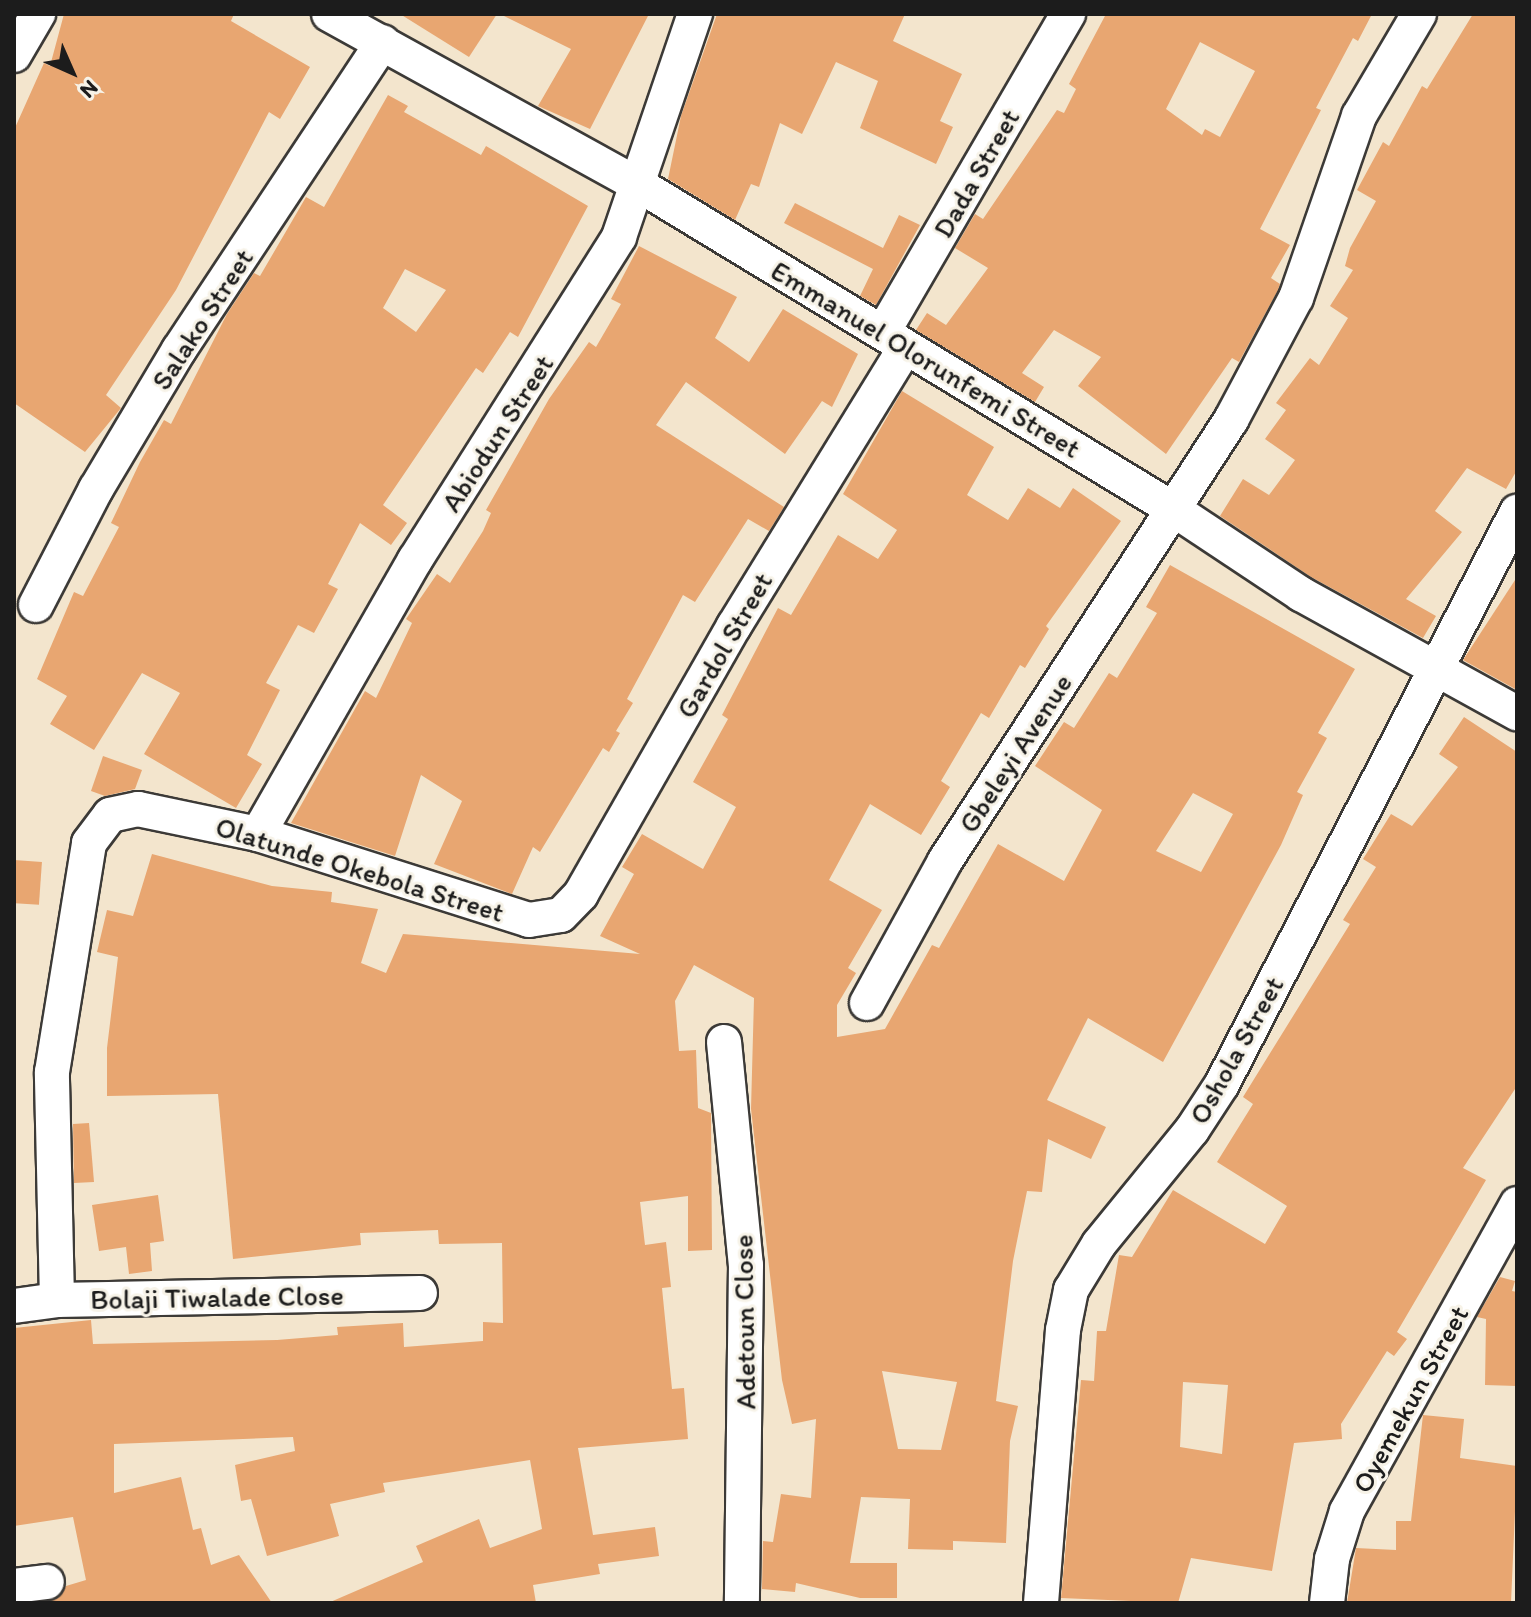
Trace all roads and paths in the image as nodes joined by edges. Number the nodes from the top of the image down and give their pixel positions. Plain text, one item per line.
1 (38, 14) edge
2 (329, 14) edge
3 (695, 14) edge
4 (1068, 14) edge
5 (1419, 14) edge
6 (383, 42) junction
7 (14, 55) edge
8 (639, 185) junction
9 (894, 340) junction
10 (1173, 509) junction
11 (1517, 512) edge
12 (36, 605) dead end
13 (1437, 670) junction
14 (1517, 713) edge
15 (258, 834) junction
16 (529, 920) joint
17 (867, 1003) dead end
18 (724, 1042) dead end
19 (1517, 1204) edge
20 (420, 1293) dead end
21 (57, 1300) junction
22 (14, 1306) edge
23 (742, 1603) edge
24 (1041, 1603) edge
25 (1327, 1603) edge

1 - 7 street
2 - 6 street, Emmanuel Olorunfemi Street
3 - 8 street, Abiodun Street
4 - 9 street, Dada Street
5 - 10 street, Gbeleyi Avenue
6 - 8 street, Emmanuel Olorunfemi Street
6 - 12 street, Salako Street
8 - 9 street, Emmanuel Olorunfemi Street
8 - 15 street, Abiodun Street
9 - 10 street, Emmanuel Olorunfemi Street
9 - 16 street, Gardol Street
10 - 13 street, Emmanuel Olorunfemi Street
10 - 17 street, Gbeleyi Avenue
11 - 13 street, Oshola Street
13 - 14 street, Emmanuel Olorunfemi Street
13 - 24 street, Oshola Street
15 - 16 street, Olatunde Okebola Street
15 - 21 street, Olatunde Okebola Street
18 - 23 street, Adetoun Close
19 - 25 street, Oyemekun Street
20 - 21 street, Bolaji Tiwalade Close
21 - 22 street, Bolaji Tiwalade Close

